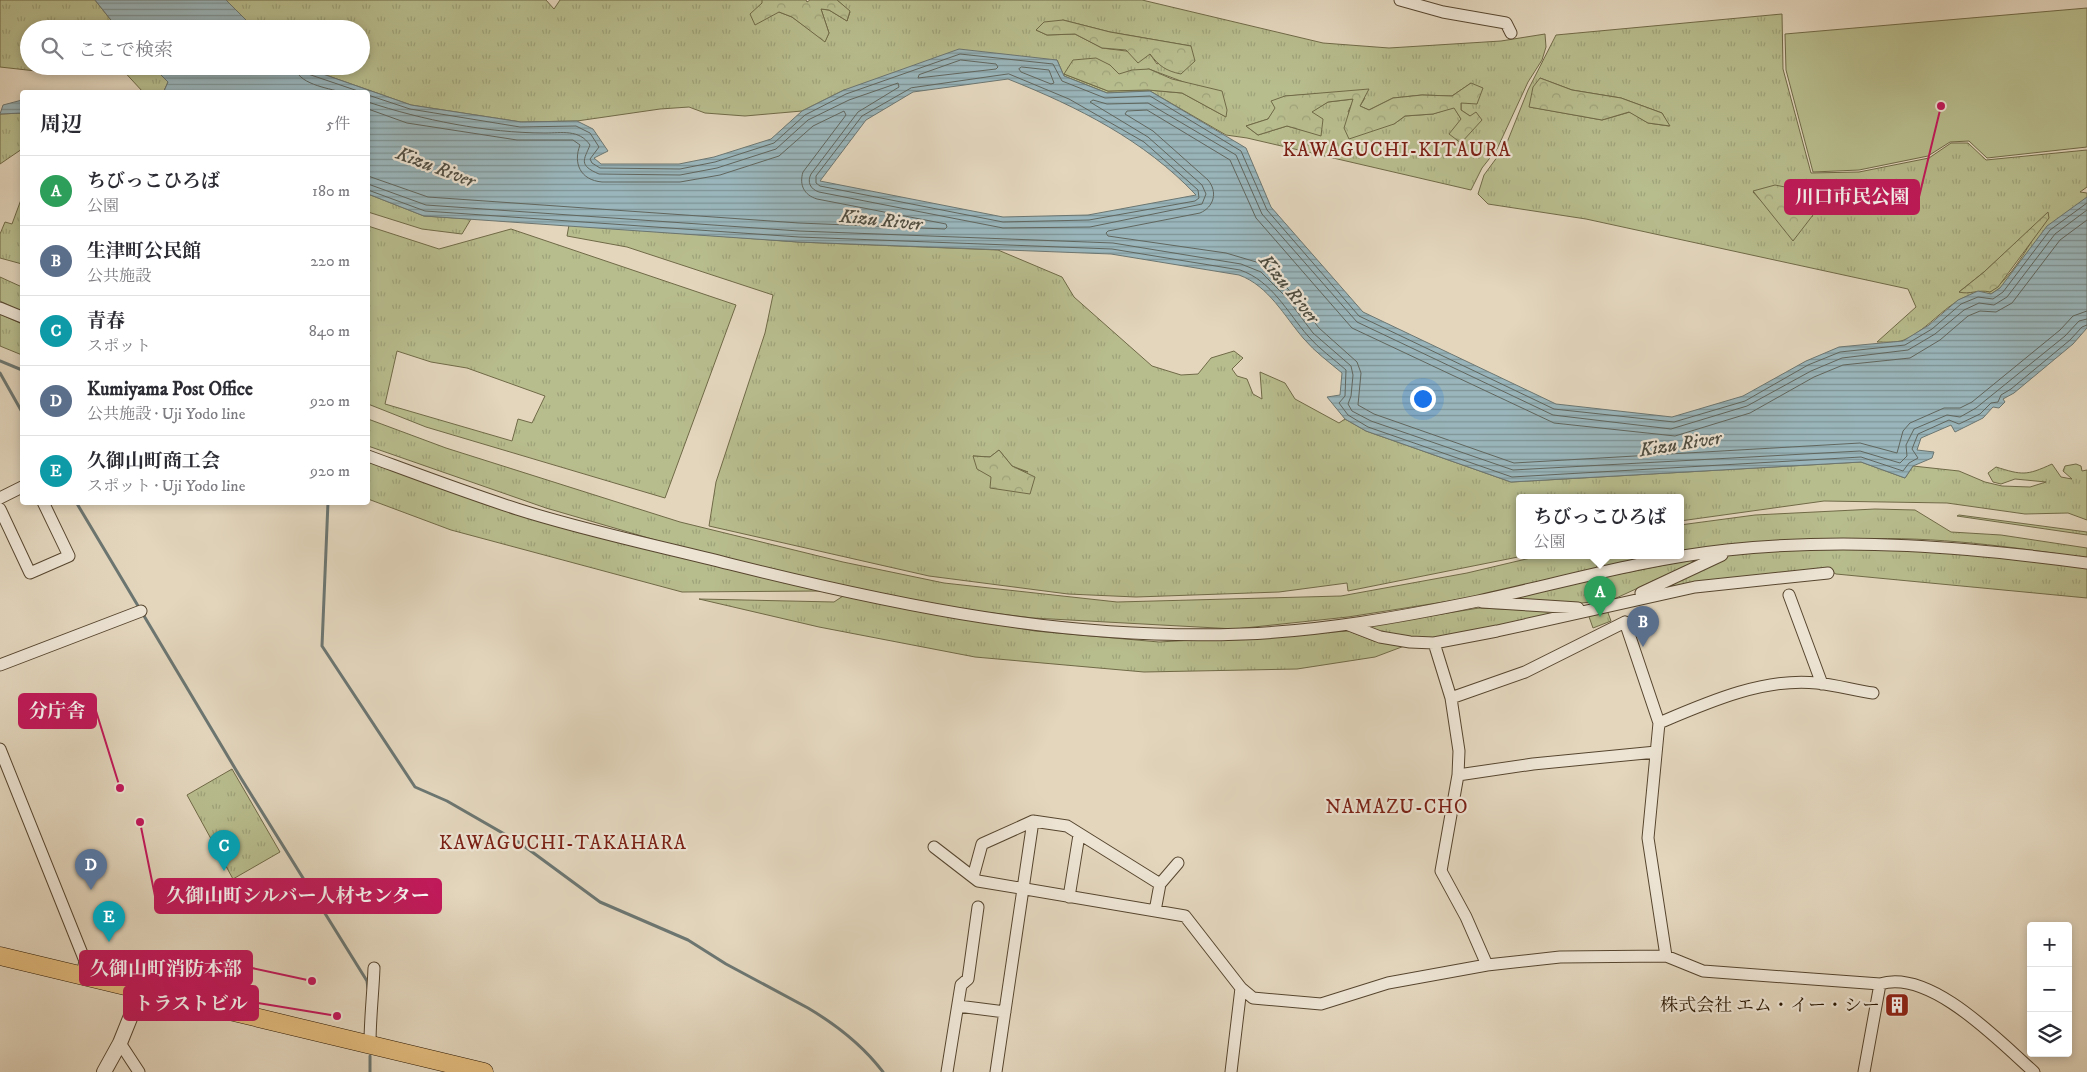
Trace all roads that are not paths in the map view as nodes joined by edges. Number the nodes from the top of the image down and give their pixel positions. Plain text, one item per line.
1 (1400, 0) edge
2 (1511, 33) dead end
3 (0, 308) edge
4 (20, 316) edge
5 (370, 457) edge
6 (20, 488) edge
7 (0, 498) edge
8 (44, 505) edge
9 (0, 509) edge
10 (1725, 550) junction
11 (1684, 557) edge
12 (1672, 559) edge
13 (2087, 563) edge
14 (1828, 573) dead end
15 (1789, 595) dead end
16 (1478, 601) junction
17 (1609, 606) junction
18 (141, 611) dead end
19 (1626, 622) junction
20 (1349, 625) junction
21 (1434, 643) junction
22 (0, 665) edge
23 (1822, 684) junction
24 (1873, 693) dead end
25 (1451, 698) junction
26 (1659, 723) junction
27 (0, 749) edge
28 (1656, 752) junction
29 (1458, 775) junction
30 (1033, 821) junction
31 (1079, 835) junction
32 (934, 847) dead end
33 (1178, 863) dead end
34 (973, 877) junction
35 (1160, 884) junction
36 (1023, 889) junction
37 (1070, 897) junction
38 (978, 907) dead end
39 (1155, 911) junction
40 (0, 956) edge
41 (1666, 956) junction
42 (1487, 964) junction
43 (374, 968) dead end
44 (82, 975) junction
45 (1880, 984) junction
46 (1241, 988) junction
47 (142, 991) junction
48 (958, 1006) junction
49 (1005, 1012) junction
50 (120, 1043) junction
51 (370, 1044) junction
52 (104, 1072) edge
53 (138, 1072) edge
54 (484, 1072) edge
55 (947, 1072) edge
56 (996, 1072) edge
57 (1231, 1072) edge
58 (1864, 1072) edge
59 (2034, 1072) edge

1 - 2 street
3 - 4 street
5 - 20 street
6 - 7 street
8 - 9 street
10 - 11 street
10 - 13 street
10 - 17 street
12 - 16 street
14 - 17 street
15 - 23 street
16 - 17 street
16 - 20 street
17 - 19 street
17 - 21 street
18 - 22 street
19 - 25 street
19 - 26 street
20 - 21 street
21 - 25 street
23 - 24 street
23 - 26 street
25 - 29 street
26 - 28 street
27 - 44 street
28 - 29 street
28 - 41 street
29 - 42 street
30 - 31 street
30 - 34 street
30 - 36 street
31 - 35 street
31 - 37 street
32 - 34 street
33 - 35 street
34 - 36 street
35 - 39 street
36 - 37 street
36 - 49 street
37 - 39 street
38 - 48 street
39 - 46 street
40 - 44 main road
41 - 42 street
41 - 45 street
42 - 46 street
43 - 51 street
44 - 47 main road
45 - 58 street
45 - 59 street
46 - 57 street
47 - 50 street
47 - 51 main road
48 - 49 street
48 - 55 street
49 - 56 street
50 - 52 street
50 - 53 street
51 - 54 main road

